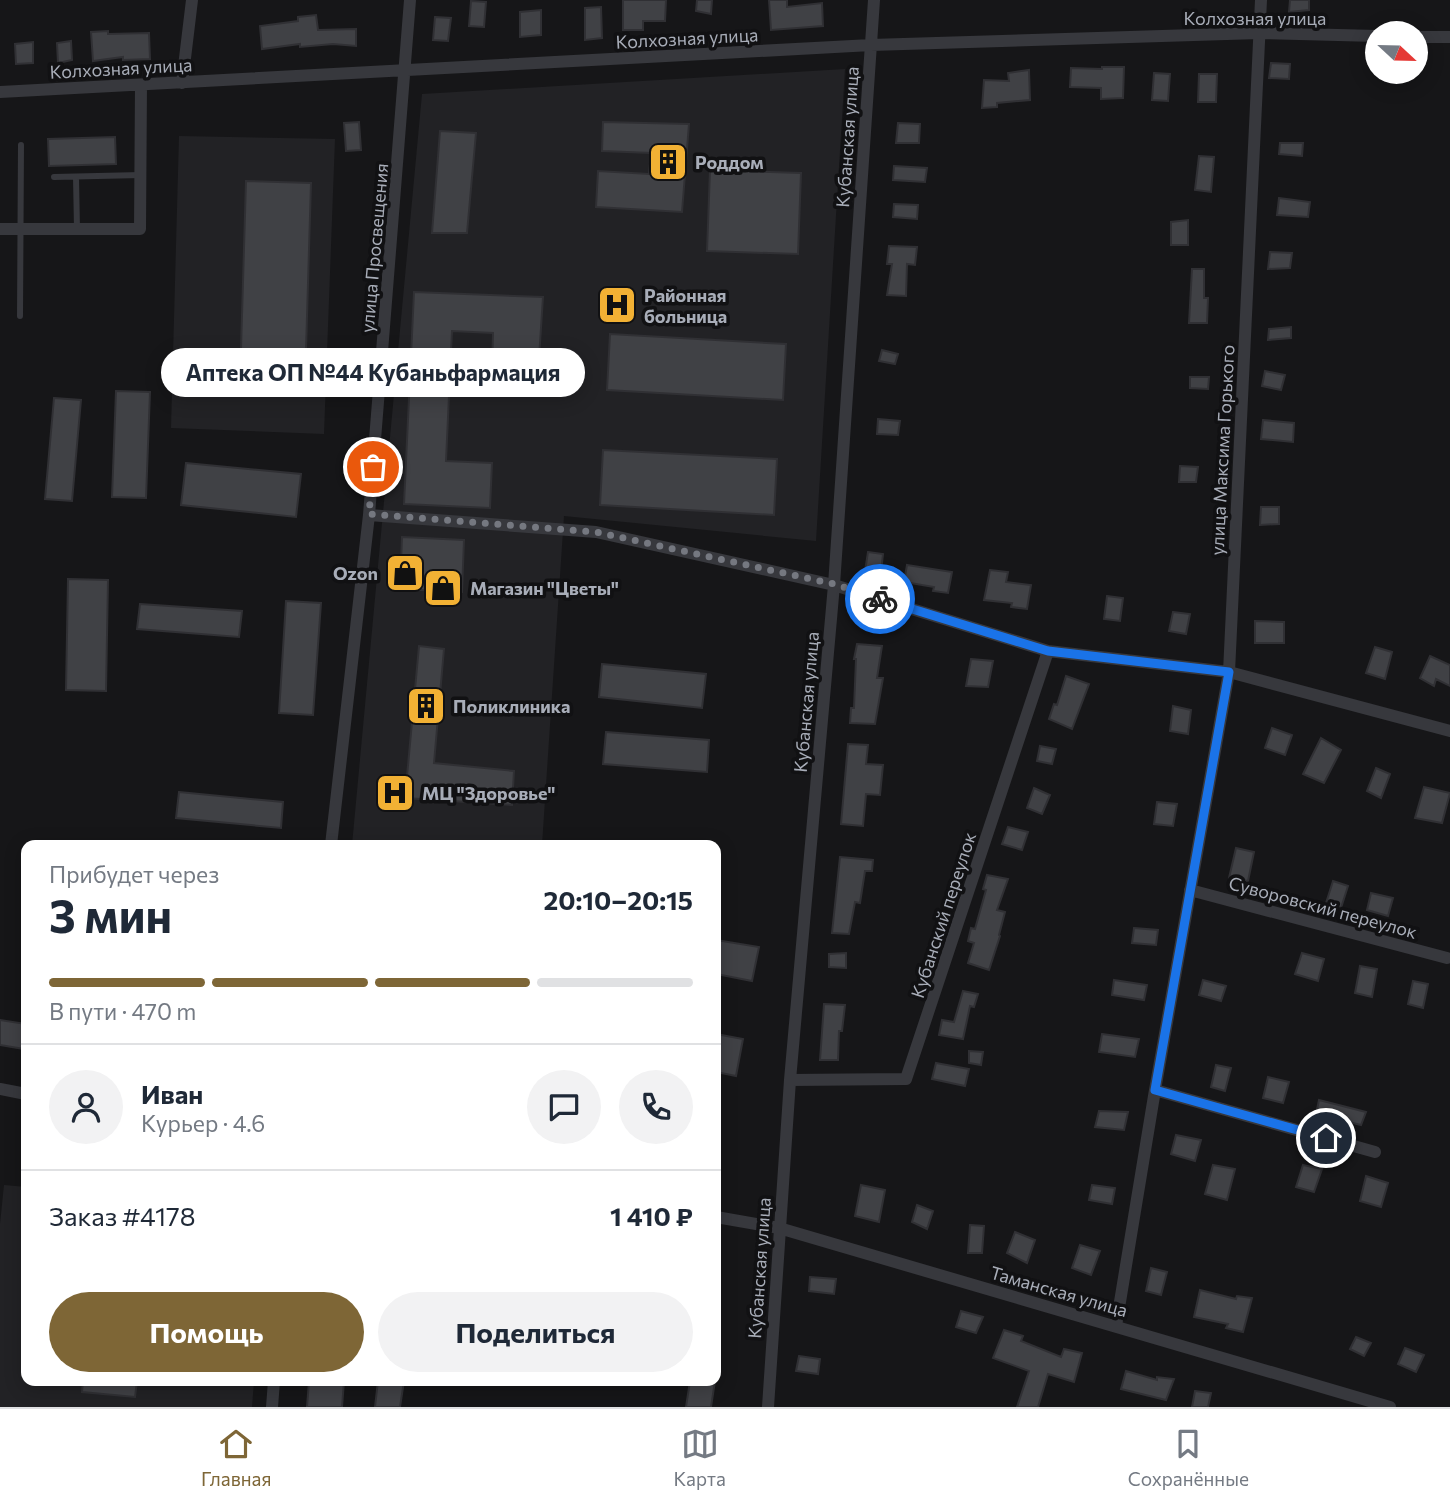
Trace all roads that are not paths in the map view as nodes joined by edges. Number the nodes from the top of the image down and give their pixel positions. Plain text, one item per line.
1 (192, 0) edge
2 (410, 0) edge
3 (874, 0) edge
4 (1261, 0) edge
5 (1259, 33) junction
6 (1365, 36) edge
7 (1428, 37) edge
8 (1450, 37) edge
9 (871, 45) junction
10 (406, 71) junction
11 (182, 83) junction
12 (141, 85) junction
13 (0, 92) edge
14 (21, 145) dead end
15 (141, 175) junction
16 (54, 177) dead end
17 (76, 177) junction
18 (0, 229) edge
19 (20, 229) junction
20 (77, 229) junction
21 (20, 316) dead end
22 (369, 514) junction
23 (834, 584) junction
24 (1048, 651) junction
25 (1229, 672) junction
26 (1450, 731) edge
27 (332, 840) edge
28 (1190, 890) junction
29 (1447, 958) dead end
30 (790, 1080) junction
31 (0, 1089) edge
32 (1155, 1090) junction
33 (21, 1093) edge
34 (1375, 1152) dead end
35 (721, 1218) edge
36 (779, 1228) junction
37 (1116, 1326) junction
38 (274, 1386) edge
39 (272, 1407) edge
40 (768, 1407) edge
41 (1390, 1407) edge

1 - 11 street
2 - 10 street, улица Просвещения
3 - 9 street, Кубанская улица
4 - 5 street, улица Максима Горького
5 - 6 street, Колхозная улица
5 - 9 street, Колхозная улица
5 - 25 street, улица Максима Горького
7 - 8 street
9 - 10 street, Колхозная улица
9 - 23 street, Кубанская улица
10 - 11 street, Колхозная улица
10 - 22 street, улица Просвещения
11 - 12 street, Колхозная улица
12 - 13 street, Колхозная улица
12 - 15 street
14 - 19 lane
15 - 17 lane
15 - 20 street
16 - 17 lane
17 - 20 lane
18 - 19 street
19 - 20 street
19 - 21 lane
22 - 23 street
22 - 27 street, улица Просвещения
23 - 24 street
23 - 30 street, Кубанская улица
24 - 25 street
24 - 30 street, Кубанский переулок
25 - 26 street
25 - 28 street, улица Максима Горького
28 - 29 street, Суворовский переулок
28 - 32 street, улица Максима Горького
30 - 36 street, Кубанская улица
31 - 33 street
32 - 34 street
32 - 37 street, улица Максима Горького
35 - 36 street, Таманская улица
36 - 37 street, Таманская улица
36 - 40 street, Кубанская улица
37 - 41 street, Таманская улица
38 - 39 street

